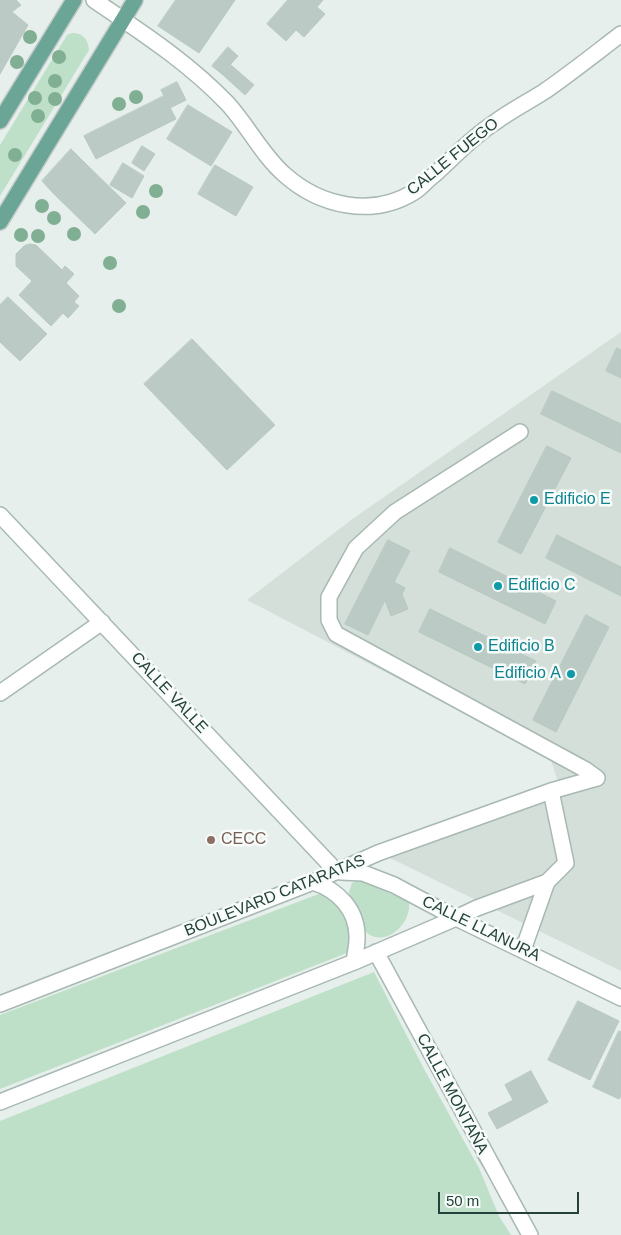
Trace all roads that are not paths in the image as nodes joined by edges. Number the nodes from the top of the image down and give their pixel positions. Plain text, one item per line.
1 (74, 0) edge
2 (94, 0) edge
3 (135, 0) edge
4 (123, 20) junction
5 (621, 34) edge
6 (0, 121) edge
7 (0, 222) edge
8 (520, 432) dead end
9 (0, 515) edge
10 (102, 622) junction
11 (0, 693) edge
12 (551, 792) junction
13 (337, 872) junction
14 (313, 882) junction
15 (547, 882) junction
16 (456, 918) junction
17 (523, 950) junction
18 (376, 952) junction
19 (354, 962) junction
20 (621, 998) edge
21 (0, 1004) edge
22 (0, 1102) edge
23 (530, 1235) edge

1 - 6 main road
2 - 4 street, CALLE FUEGO
3 - 4 main road
4 - 5 street, CALLE FUEGO
4 - 7 main road
8 - 12 street, BOULEVARD CATARATAS
9 - 10 street, CALLE VALLE
10 - 11 street
10 - 13 street, CALLE VALLE
12 - 13 street, BOULEVARD CATARATAS
12 - 15 street
13 - 14 street, BOULEVARD CATARATAS
13 - 16 street, CALLE LLANURA
14 - 19 street
14 - 21 street, BOULEVARD CATARATAS
15 - 16 street
15 - 17 street
16 - 17 street, CALLE LLANURA
16 - 18 street
17 - 20 street, CALLE LLANURA
18 - 19 street
18 - 23 street, CALLE MONTAÑA
19 - 22 street

